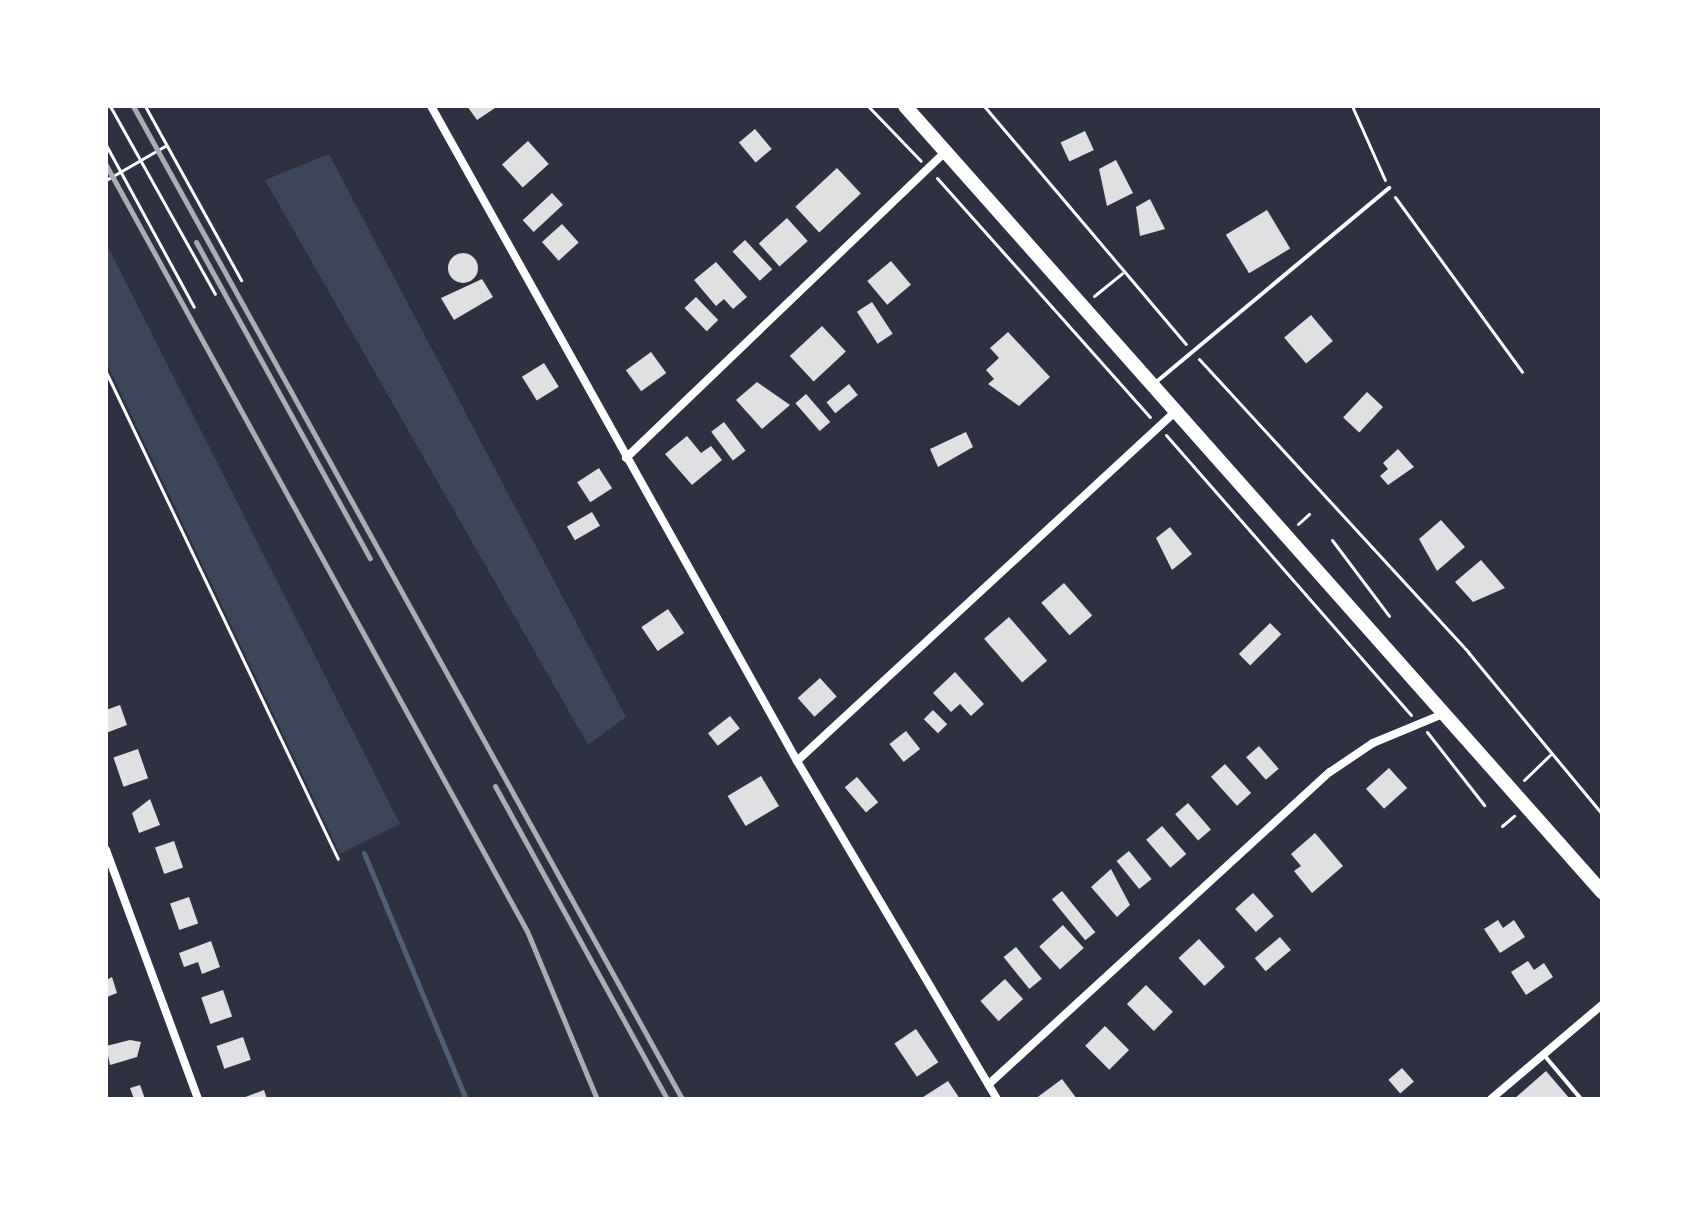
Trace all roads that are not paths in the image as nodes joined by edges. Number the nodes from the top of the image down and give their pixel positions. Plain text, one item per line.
1 (431, 106) edge
2 (905, 106) edge
3 (947, 151) junction
4 (1389, 188) road end
5 (1155, 383) junction
6 (1178, 409) junction
7 (626, 458) junction
8 (1443, 714) junction
9 (797, 761) junction
10 (106, 850) edge
11 (1602, 892) edge
12 (1602, 1005) edge
13 (1542, 1052) junction
14 (989, 1084) junction
15 (198, 1099) edge
16 (997, 1099) edge
17 (1491, 1099) edge
18 (1581, 1099) edge

1 - 7 street
2 - 3 main road
3 - 5 main road
3 - 7 street
4 - 5 lane
5 - 6 main road
6 - 8 main road
6 - 9 street
7 - 9 street
8 - 11 main road
8 - 14 street
9 - 14 street
10 - 15 street
12 - 13 street
13 - 17 street
13 - 18 lane
14 - 16 street

